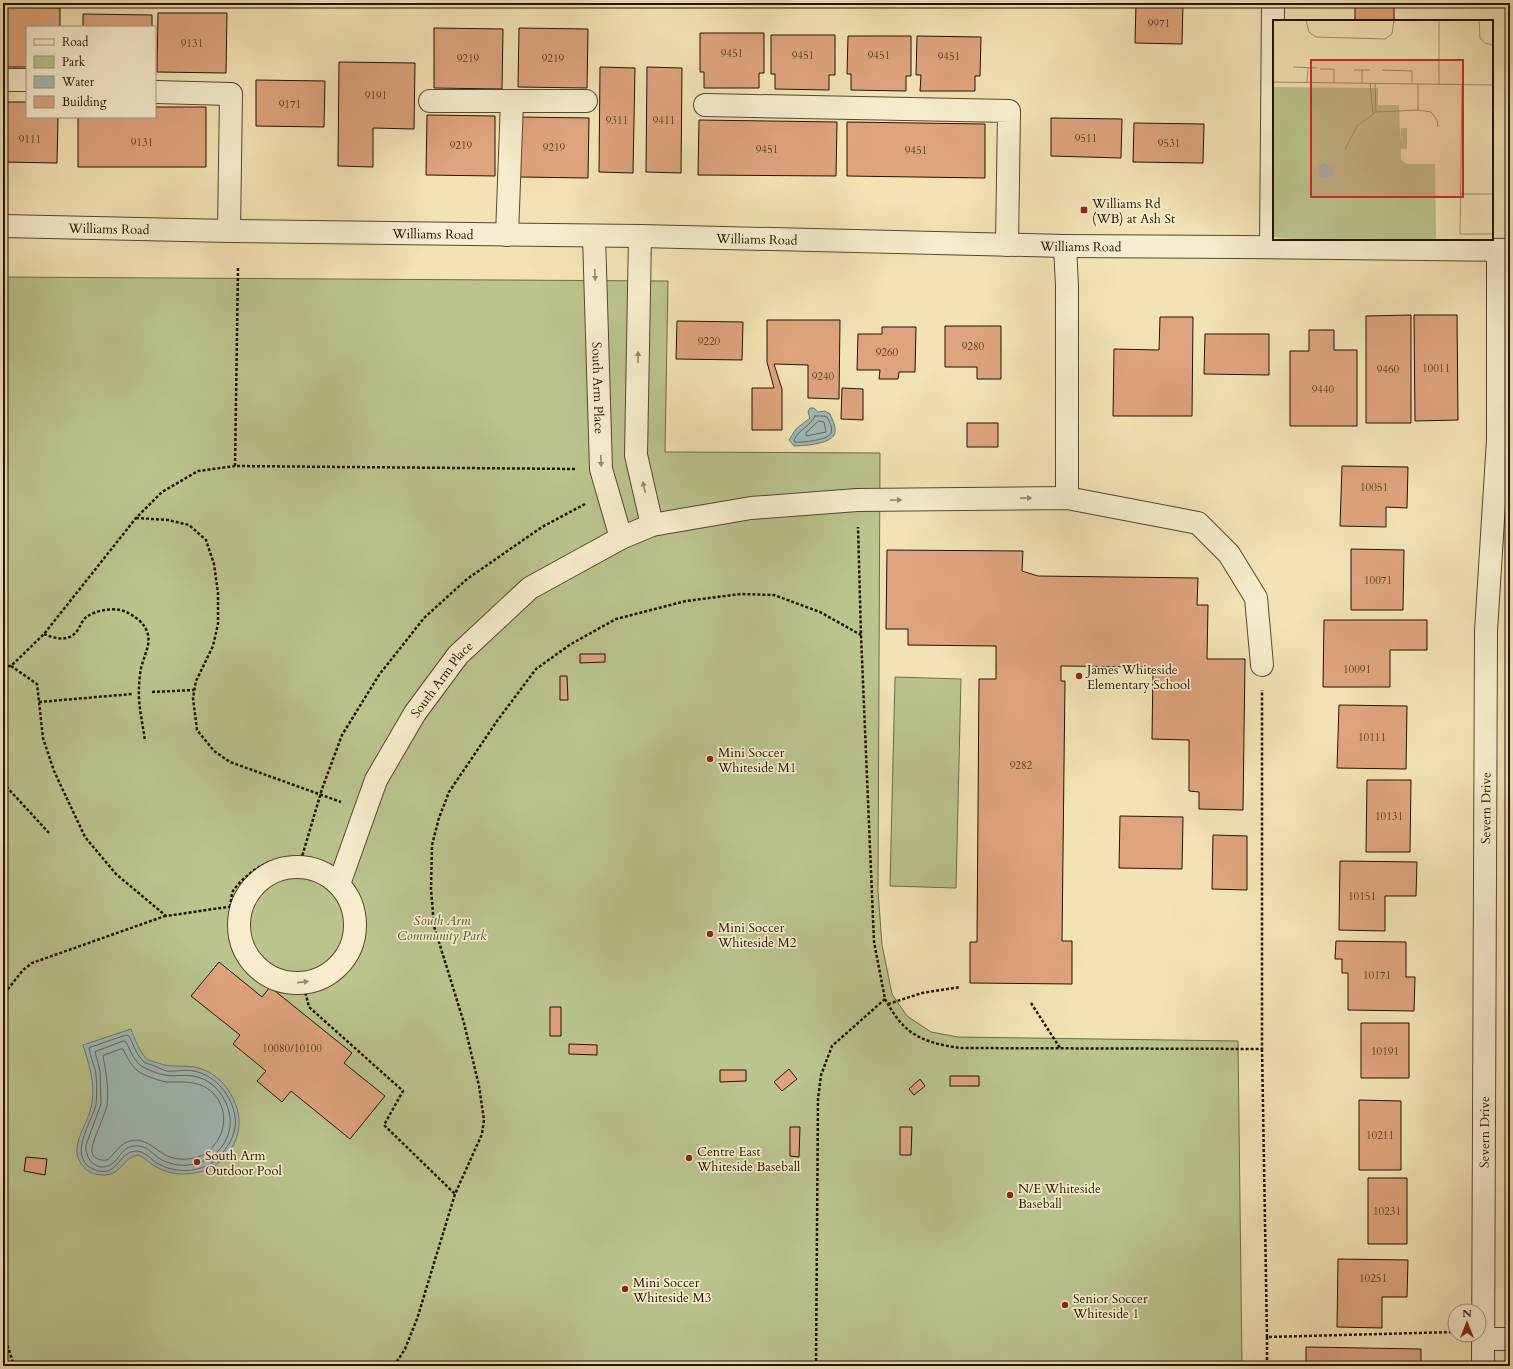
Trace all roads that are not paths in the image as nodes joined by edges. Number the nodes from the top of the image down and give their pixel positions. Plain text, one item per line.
1 (1273, 3) edge
2 (3, 80) edge
3 (26, 80) edge
4 (156, 92) edge
5 (430, 101) dead end
6 (512, 101) junction
7 (586, 101) dead end
8 (705, 105) dead end
9 (3, 226) edge
10 (229, 231) junction
11 (508, 236) junction
12 (594, 236) junction
13 (640, 236) junction
14 (1007, 245) junction
15 (1065, 246) junction
16 (1271, 247) junction
17 (1504, 250) edge
18 (1067, 498) junction
19 (652, 524) junction
20 (621, 538) junction
21 (1262, 665) road end
22 (338, 884) junction
23 (1483, 1303) edge
24 (1487, 1339) edge
25 (1510, 1339) edge
26 (1483, 1343) edge
27 (1483, 1366) edge

1 - 16 street
2 - 3 street
4 - 10 street
5 - 6 street
6 - 7 street
6 - 11 street
8 - 14 street
9 - 10 street, Williams Road
10 - 11 street, Williams Road
11 - 12 street, Williams Road
12 - 13 street, Williams Road
12 -> 20 street, South Arm Place
13 - 14 street, Williams Road
19 -> 13 street
14 - 15 street, Williams Road
15 - 16 street, Williams Road
15 - 18 street
16 - 17 street, Williams Road
17 - 23 street, Severn Drive
19 -> 18 street, South Arm Place
18 - 21 street, South Arm Place
19 - 20 street, South Arm Place
20 - 22 street, South Arm Place
22 -> 22 street
24 - 25 street
26 - 27 street, Severn Drive

